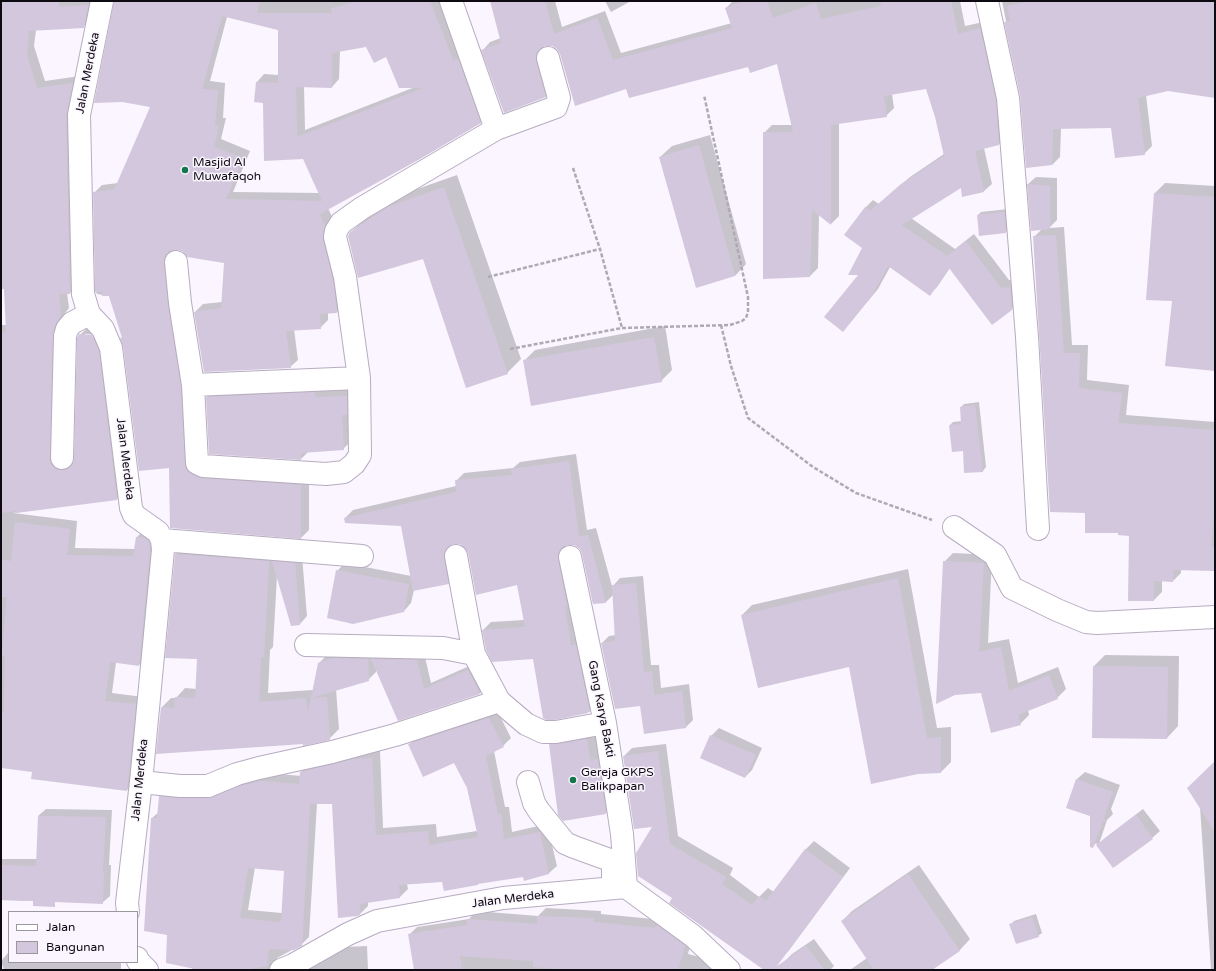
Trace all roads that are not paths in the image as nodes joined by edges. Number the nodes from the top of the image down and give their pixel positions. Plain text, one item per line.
1 (102, 1) edge
2 (451, 1) edge
3 (987, 1) edge
4 (548, 58) dead end
5 (496, 129) junction
6 (176, 262) dead end
7 (89, 314) junction
8 (359, 378) junction
9 (193, 385) junction
10 (62, 458) dead end
11 (954, 527) road end
12 (1038, 529) dead end
13 (162, 540) junction
14 (362, 556) dead end
15 (456, 556) dead end
16 (570, 557) dead end
17 (1215, 617) edge
18 (306, 646) dead end
19 (474, 654) junction
20 (499, 701) junction
21 (605, 723) junction
22 (141, 782) junction
23 (528, 782) dead end
24 (620, 888) junction
25 (128, 911) edge
26 (138, 961) edge
27 (147, 970) edge
28 (281, 970) edge
29 (729, 970) edge

1 - 7 street, Jalan Merdeka
2 - 5 street
3 - 12 street
4 - 5 street
5 - 8 street
6 - 9 street
7 - 10 street
7 - 13 street, Jalan Merdeka
8 - 9 street
8 - 9 street
11 - 17 street
13 - 14 street
13 - 22 street, Jalan Merdeka
15 - 19 street
16 - 21 street, Gang Karya Bakti
18 - 19 street
19 - 20 street
20 - 21 street
20 - 22 street
21 - 24 street, Gang Karya Bakti
22 - 25 street, Jalan Merdeka
23 - 24 street
24 - 28 street, Jalan Merdeka
24 - 29 street
26 - 27 street

